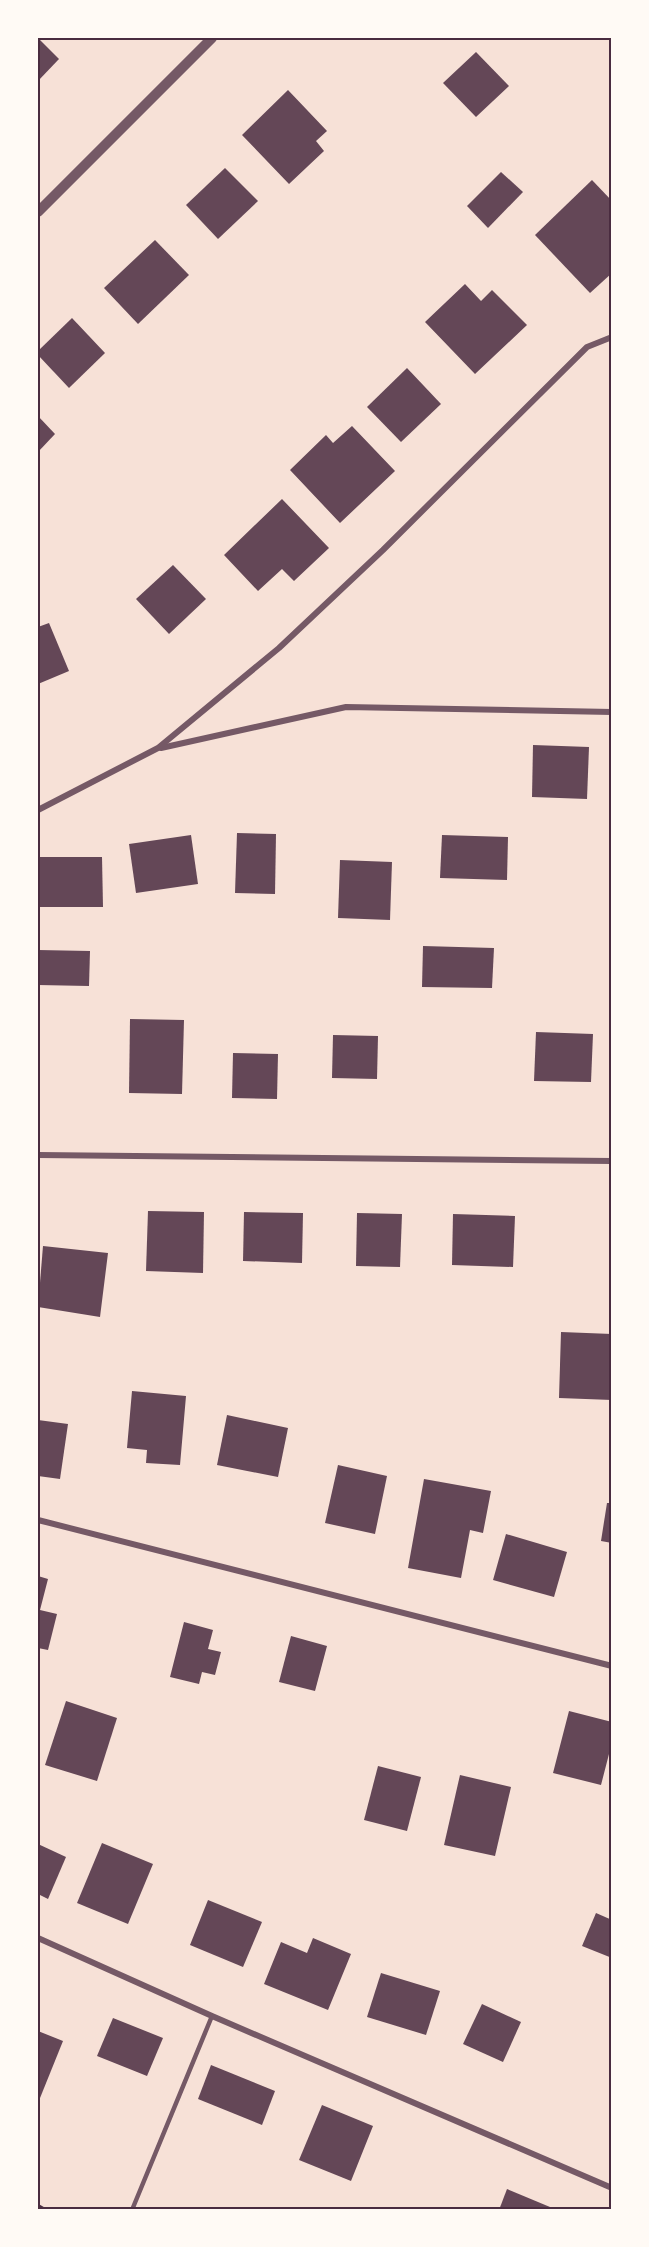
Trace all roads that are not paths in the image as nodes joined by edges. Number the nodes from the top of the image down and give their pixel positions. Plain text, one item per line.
1 (212, 38) edge
2 (38, 212) edge
3 (612, 336) edge
4 (612, 712) edge
5 (158, 748) junction
6 (38, 810) edge
7 (38, 1155) edge
8 (612, 1161) edge
9 (38, 1520) edge
10 (612, 1666) edge
11 (38, 1938) edge
12 (212, 2016) junction
13 (612, 2188) edge
14 (132, 2210) edge

1 - 2 street
3 - 5 street
4 - 5 street
5 - 6 street
7 - 8 street
9 - 10 street
11 - 12 street
12 - 13 street
12 - 14 lane

